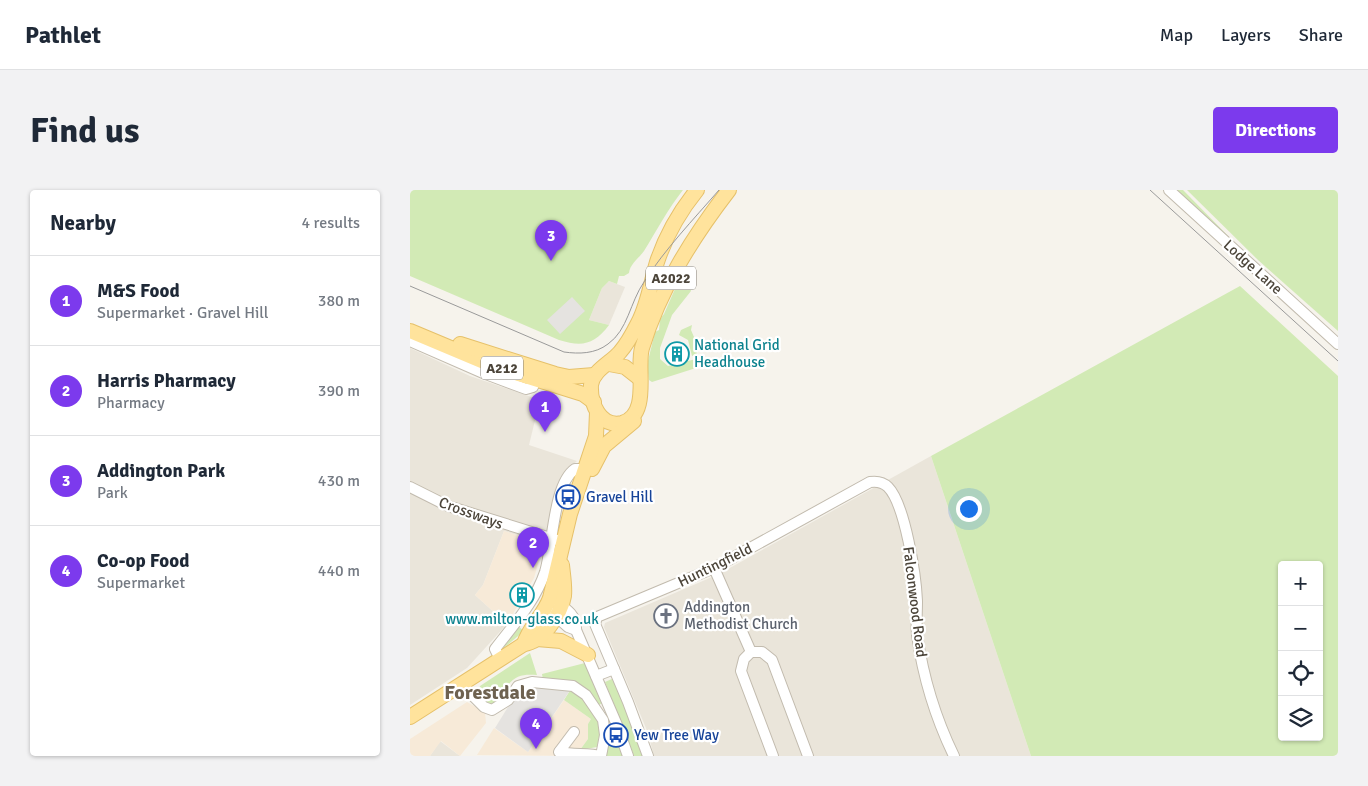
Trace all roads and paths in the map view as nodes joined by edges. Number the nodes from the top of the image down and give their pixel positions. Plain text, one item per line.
1 (698, 190) edge
2 (729, 190) edge
3 (1169, 190) edge
4 (410, 321) edge
5 (410, 331) edge
6 (410, 341) edge
7 (1338, 344) edge
8 (609, 364) junction
9 (594, 375) junction
10 (639, 378) junction
11 (535, 382) junction
12 (638, 406) junction
13 (595, 407) junction
14 (582, 476) junction
15 (880, 482) joint
16 (411, 489) edge
17 (559, 545) junction
18 (714, 568) junction
19 (554, 607) junction
20 (531, 641) junction
21 (751, 652) junction
22 (588, 655) junction
23 (500, 659) junction
24 (614, 669) junction
25 (596, 676) junction
26 (460, 684) junction
27 (410, 717) edge
28 (574, 732) dead end
29 (601, 756) edge
30 (628, 756) edge
31 (648, 756) edge
32 (773, 756) edge
33 (808, 756) edge
34 (954, 756) edge

1 - 8 main road, A2022
2 - 10 main road, A2022
3 - 7 street, Lodge Lane
4 - 9 main road, A212
5 - 11 main road, A212
6 - 11 street
8 - 9 main road
8 - 10 main road
9 - 13 main road
10 - 12 main road
11 - 13 main road, A212
12 - 13 main road
12 - 14 main road
13 - 14 main road
14 - 17 main road
15 - 18 street, Huntingfield
15 - 34 street, Falconwood Road
16 - 17 street, Crossways
17 - 19 main road
17 - 23 street
18 - 21 street
18 - 24 street, Huntingfield
19 - 20 main road
19 - 22 street
20 - 22 main road
20 - 23 main road
21 - 32 street
21 - 33 street
22 - 25 street
23 - 26 main road
24 - 25 street
24 - 31 street, Huntingfield
25 - 30 street
26 - 27 main road
26 - 29 street
28 - 29 street

